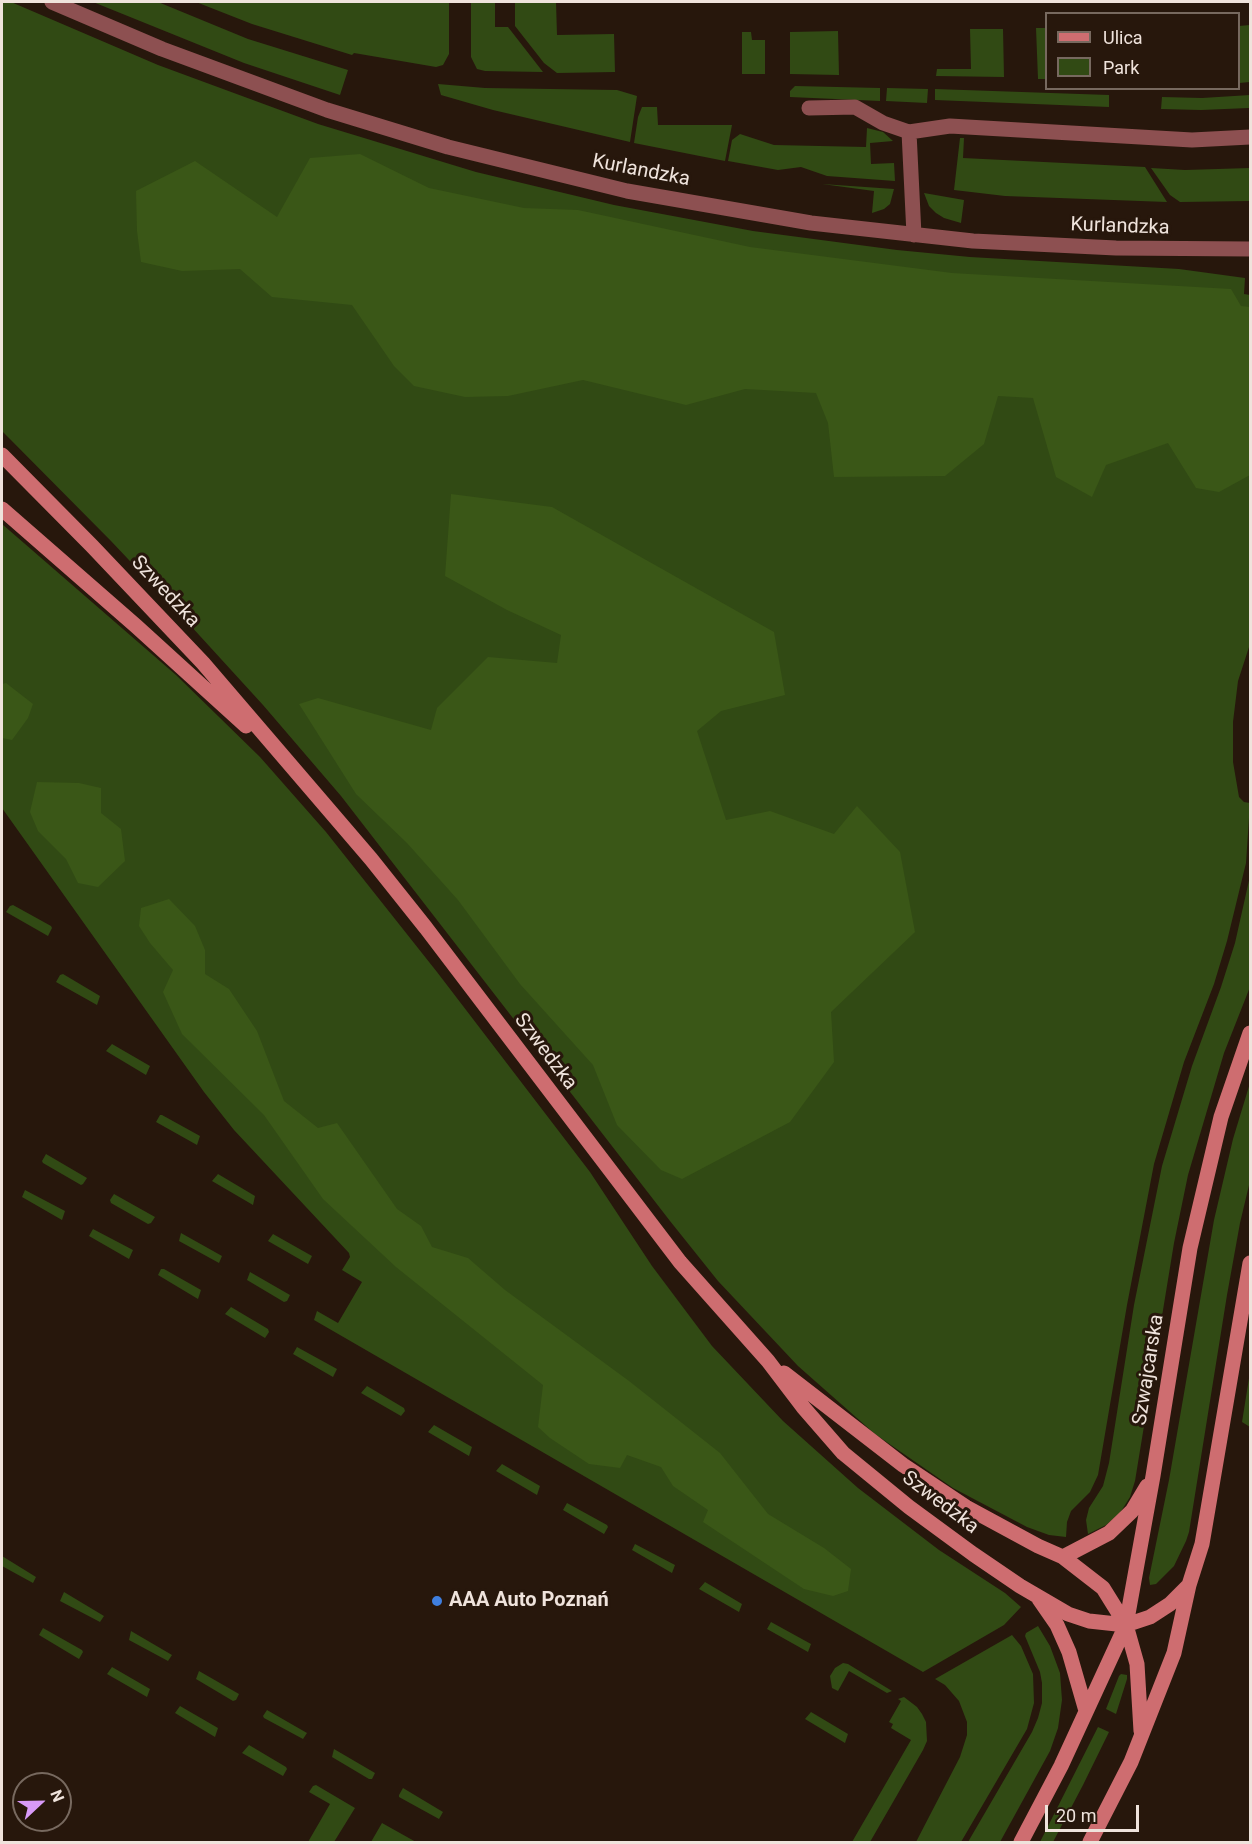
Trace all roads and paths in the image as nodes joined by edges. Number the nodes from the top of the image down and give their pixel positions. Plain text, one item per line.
1 (52, 2) edge
2 (809, 108) dead end
3 (909, 132) junction
4 (1251, 136) edge
5 (914, 235) junction
6 (1251, 249) edge
7 (2, 455) edge
8 (2, 509) edge
9 (291, 766) junction
10 (1251, 1033) edge
11 (1251, 1263) edge
12 (768, 1360) junction
13 (1153, 1476) junction
14 (1063, 1557) junction
15 (1189, 1585) junction
16 (1037, 1596) junction
17 (1126, 1625) junction
18 (1086, 1711) junction
19 (1141, 1737) junction
20 (1021, 1842) edge
21 (1090, 1842) edge

1 - 5 street, Kurlandzka
2 - 3 street
3 - 4 street
3 - 5 street
5 - 6 street, Kurlandzka
7 - 9 street, Szwedzka
8 - 9 street, Szwedzka
9 - 12 street, Szwedzka
10 - 13 street, Szwajcarska
11 - 15 street
12 - 14 street, Szwedzka
12 - 16 street, Szwedzka
13 - 14 street
13 - 17 street, Szwajcarska
14 - 17 street, Szwedzka
15 - 17 street, Szwedzka
15 - 19 street
16 - 17 street, Szwedzka
16 - 18 street
17 - 18 street, Szwajcarska
17 - 19 street, Szwedzka
18 - 20 street, Szwajcarska
19 - 21 street

